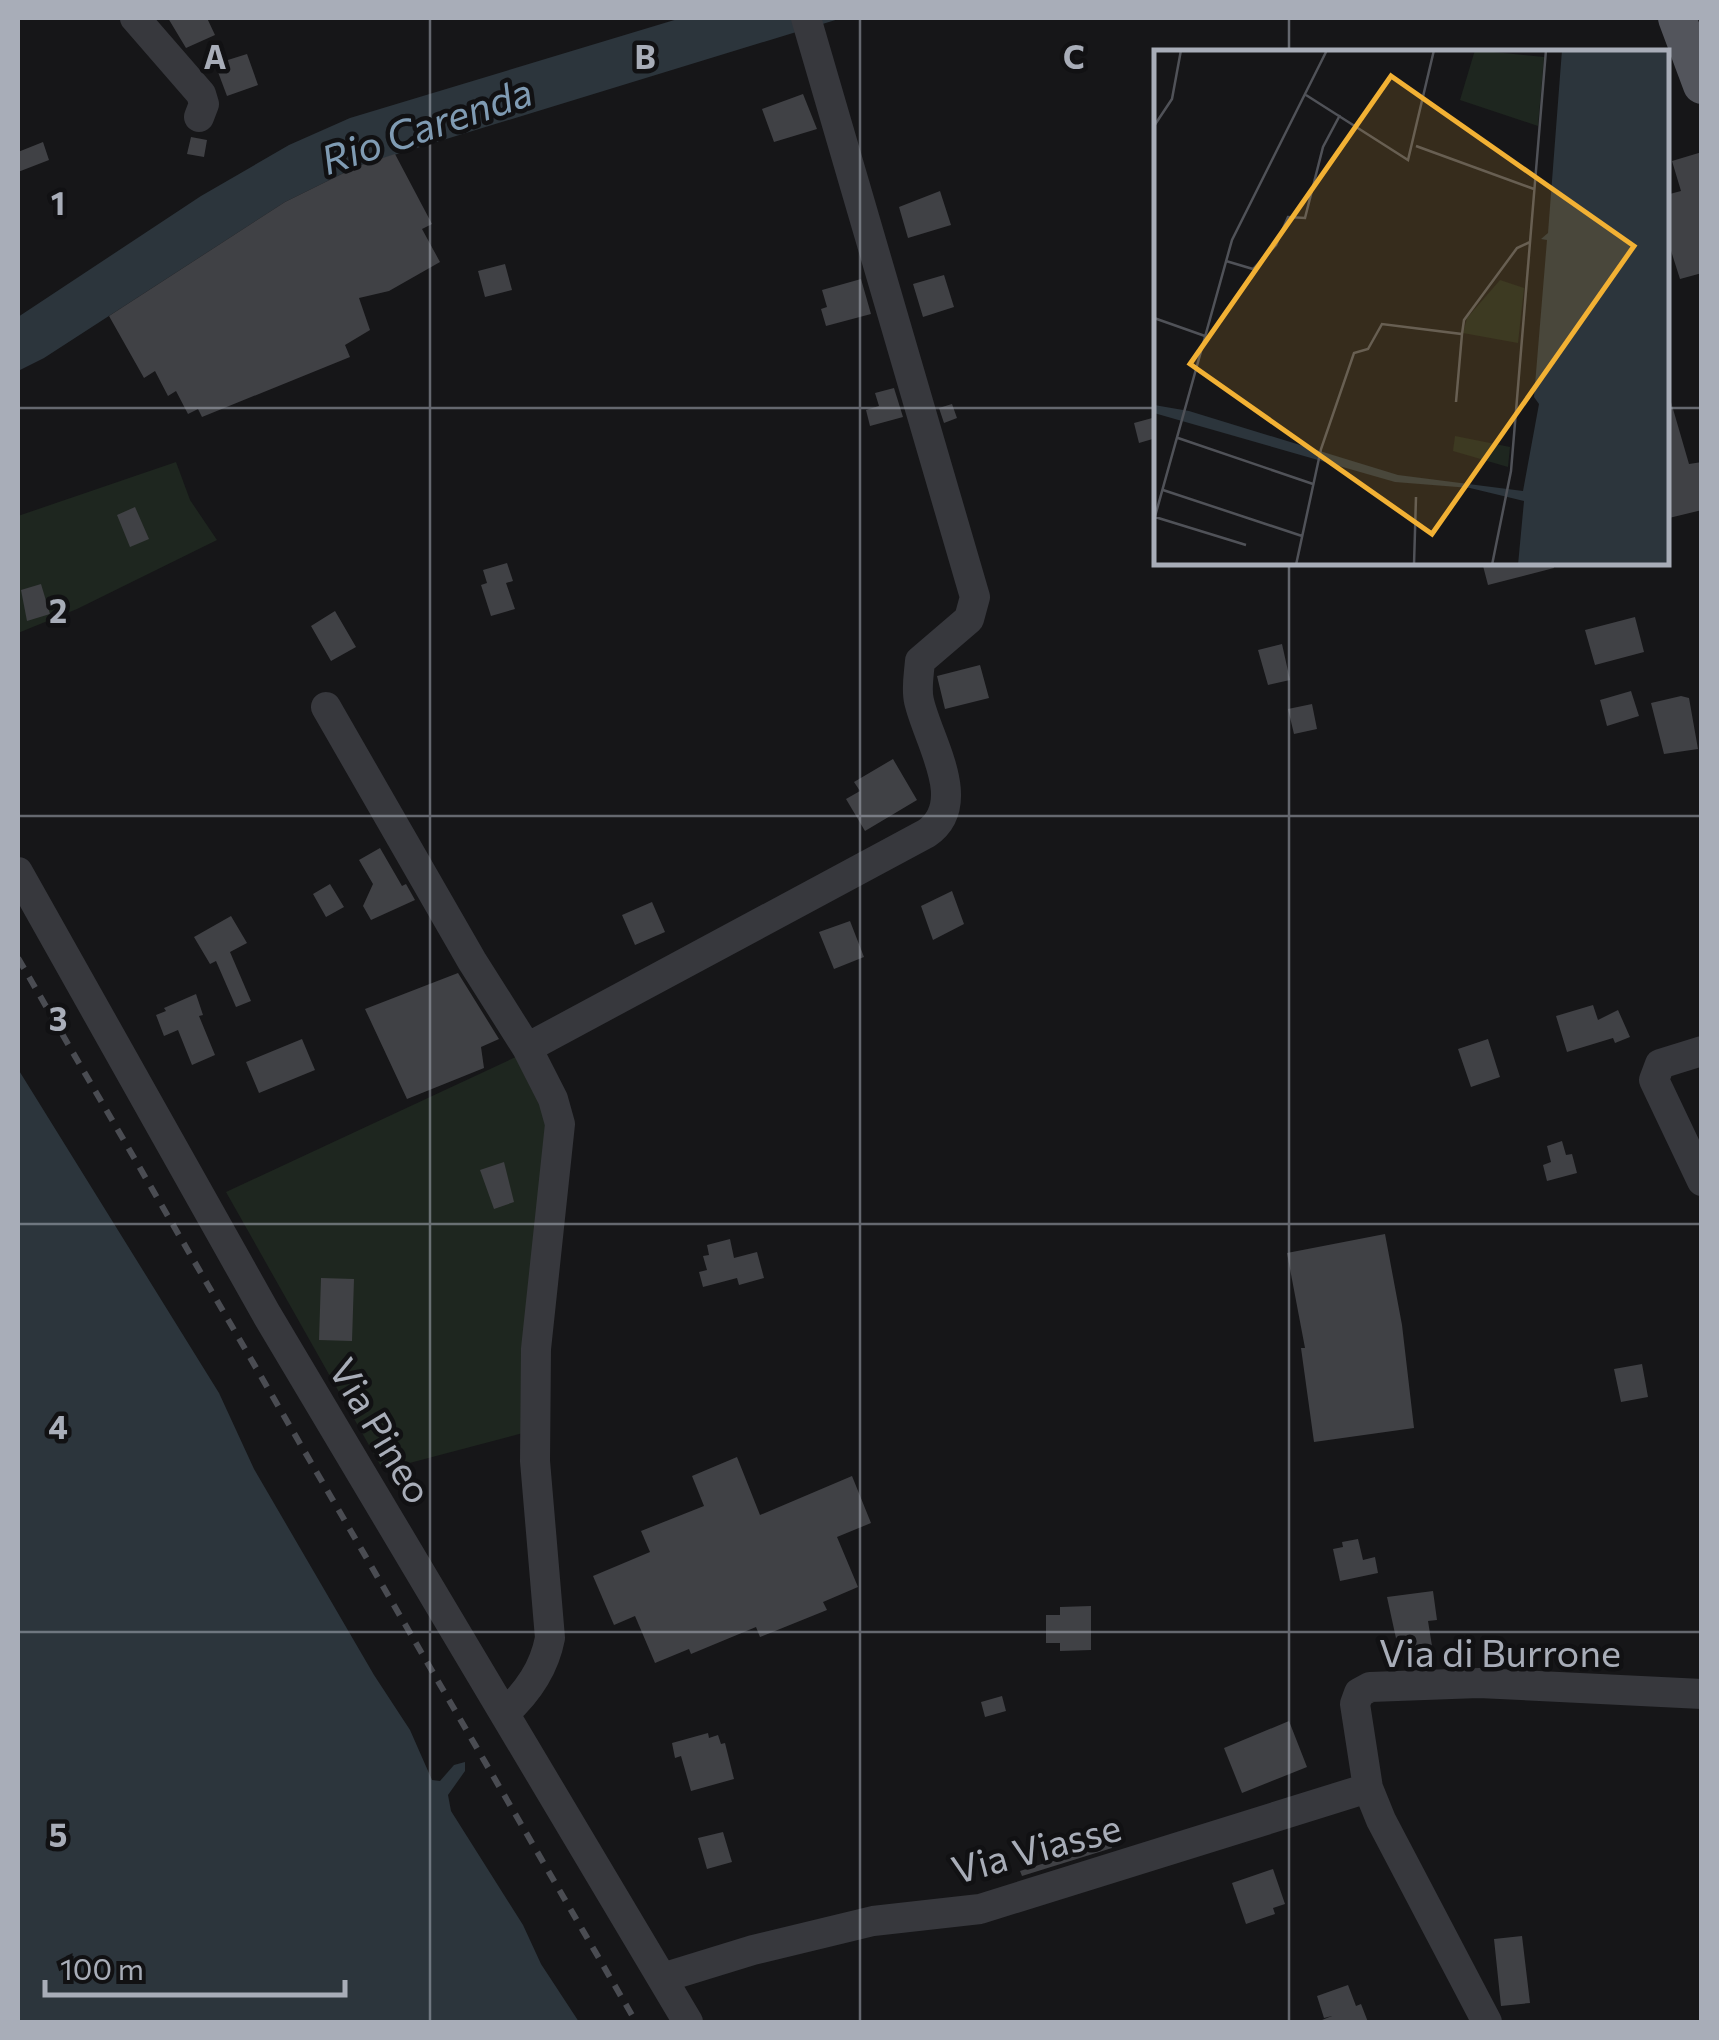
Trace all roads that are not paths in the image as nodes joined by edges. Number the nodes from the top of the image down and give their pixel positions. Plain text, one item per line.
1 (135, 18) edge
2 (1677, 18) edge
3 (808, 24) edge
4 (1702, 86) edge
5 (199, 116) dead end
6 (326, 708) dead end
7 (18, 872) edge
8 (527, 1048) junction
9 (1702, 1052) edge
10 (1702, 1181) edge
11 (1702, 1694) edge
12 (505, 1713) junction
13 (1368, 1788) junction
14 (662, 1978) junction
15 (688, 2022) edge
16 (1486, 2022) edge

1 - 5 street
2 - 4 main road
3 - 8 street
6 - 8 street
7 - 12 street, Via Pineo
8 - 12 street
9 - 10 street
11 - 13 street, Via di Burrone
12 - 14 street, Via Pineo
13 - 14 street, Via Viasse
13 - 16 street, Via di Burrone
14 - 15 street, Via Pineo

